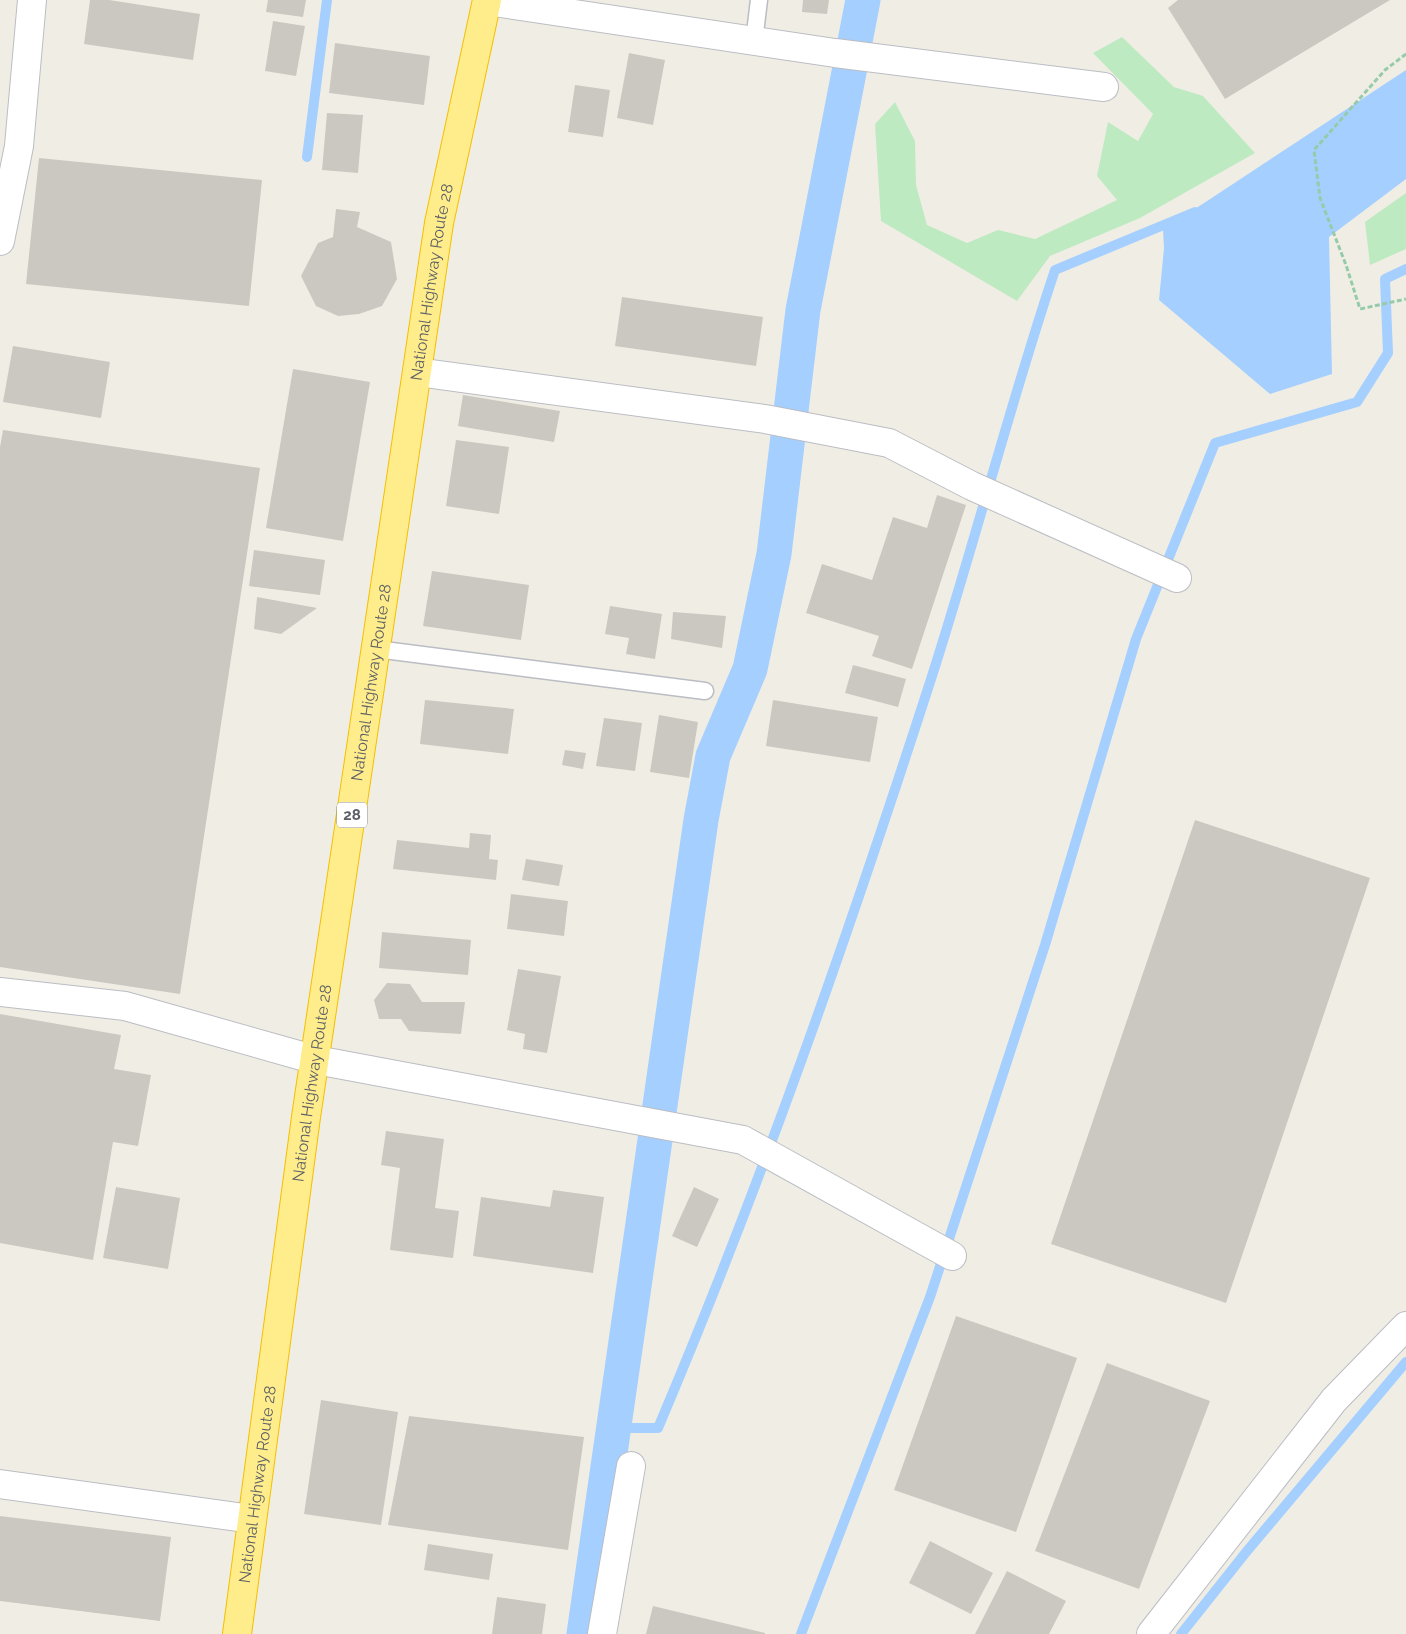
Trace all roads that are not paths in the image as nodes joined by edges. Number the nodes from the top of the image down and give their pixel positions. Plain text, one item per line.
1 (32, 0) edge
2 (487, 0) edge
3 (759, 0) edge
4 (754, 41) junction
5 (1104, 87) dead end
6 (0, 241) edge
7 (417, 372) junction
8 (1177, 578) dead end
9 (376, 649) junction
10 (705, 691) dead end
11 (0, 992) edge
12 (316, 1060) junction
13 (952, 1256) dead end
14 (1406, 1326) edge
15 (631, 1466) dead end
16 (0, 1484) edge
17 (252, 1519) junction
18 (237, 1634) edge
19 (602, 1634) edge
20 (1151, 1634) edge

1 - 6 street
2 - 4 street
2 - 7 highway, National Highway Route 28 / 28
3 - 4 lane
4 - 5 street
7 - 8 street
7 - 9 highway, National Highway Route 28 / 28
9 - 10 lane
9 - 12 highway, National Highway Route 28 / 28
11 - 12 street
12 - 13 street
12 - 17 highway, National Highway Route 28 / 28
14 - 20 street
15 - 19 street
16 - 17 street
17 - 18 highway, National Highway Route 28 / 28

